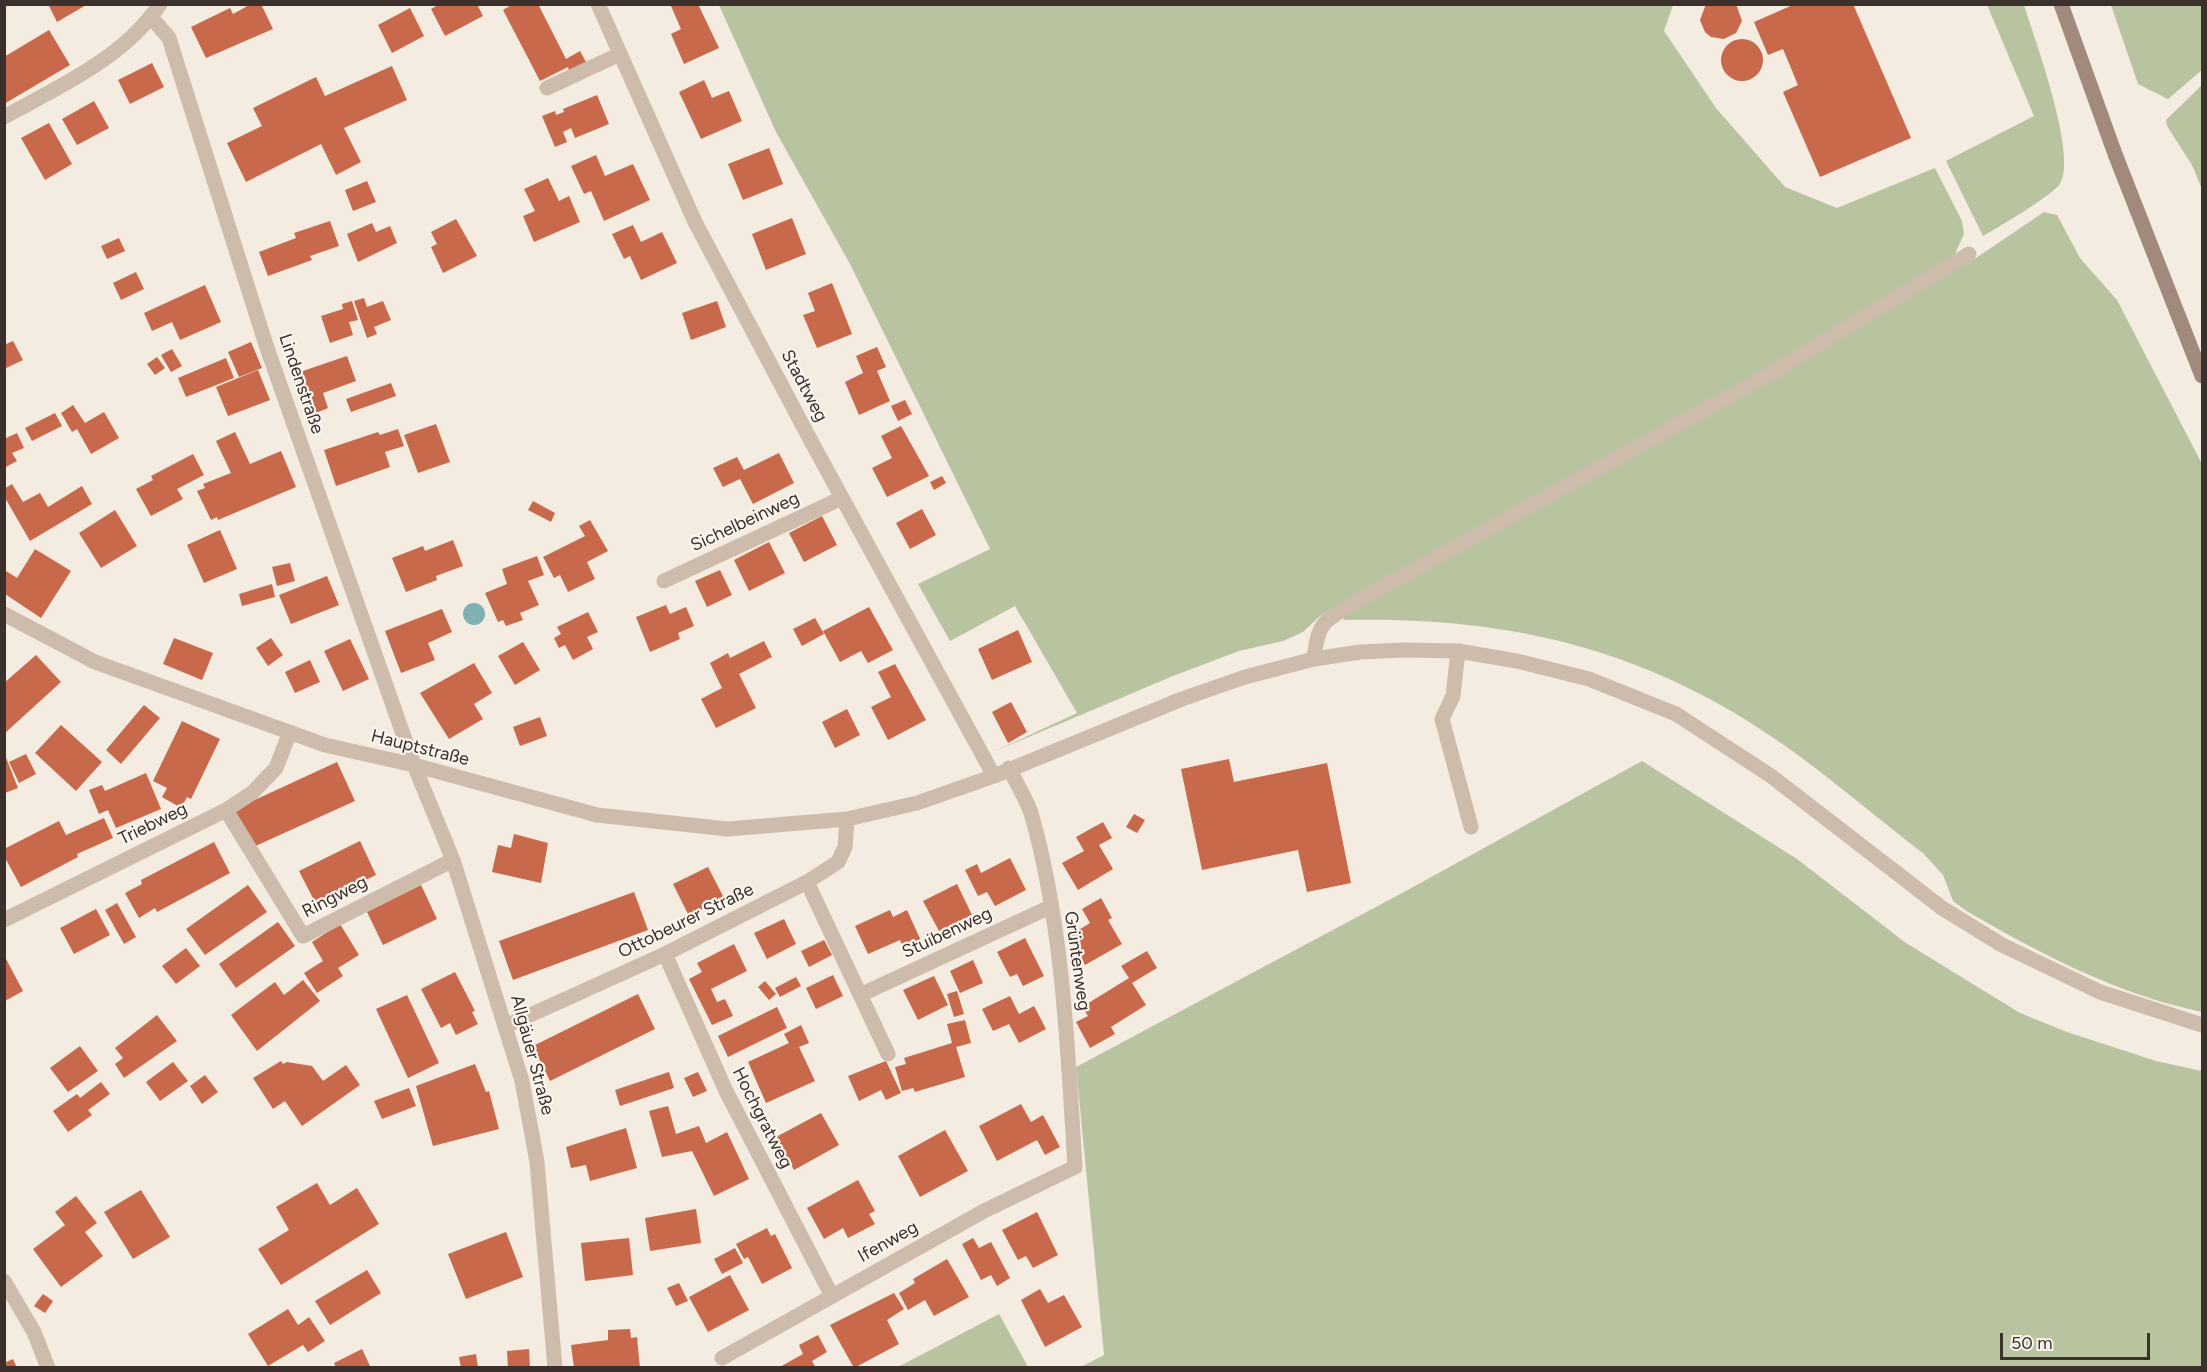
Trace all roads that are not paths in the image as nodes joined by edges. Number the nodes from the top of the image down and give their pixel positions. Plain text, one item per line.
1 (598, 4) edge
2 (2061, 4) edge
3 (156, 11) edge
4 (620, 54) junction
5 (547, 88) dead end
6 (4, 117) edge
7 (1969, 254) dead end
8 (2202, 376) edge
9 (842, 498) junction
10 (664, 581) dead end
11 (4, 614) edge
12 (1458, 651) junction
13 (1314, 659) junction
14 (290, 732) junction
15 (414, 765) junction
16 (1009, 768) junction
17 (994, 776) junction
18 (226, 810) junction
19 (847, 819) junction
20 (1471, 827) dead end
21 (453, 860) junction
22 (807, 882) junction
23 (1050, 907) junction
24 (6, 915) edge
25 (665, 954) junction
26 (860, 995) junction
27 (2202, 1025) edge
28 (506, 1026) junction
29 (888, 1054) dead end
30 (1075, 1167) joint
31 (4, 1281) edge
32 (832, 1296) junction
33 (723, 1358) dead end
34 (48, 1368) edge
35 (555, 1368) edge

1 - 4 street, Stadtweg
2 - 8 main road
3 - 6 street
3 - 15 street, Lindenstraße
4 - 5 street
4 - 9 street, Stadtweg
7 - 13 street
9 - 10 street, Sichelbeinweg
9 - 17 street, Stadtweg
11 - 14 street, Hauptstraße
12 - 13 street, Hauptstraße
12 - 20 street
12 - 27 street, Hauptstraße
13 - 16 street, Hauptstraße
14 - 15 street, Hauptstraße
14 - 18 street, Triebweg
15 - 19 street, Hauptstraße
15 - 21 street, Allgäuer Straße
16 - 17 street, Hauptstraße
16 - 23 street, Grüntenweg
17 - 19 street, Hauptstraße
18 - 21 street, Ringweg
18 - 24 street, Triebweg
19 - 22 street, Ottobeurer Straße
21 - 28 street, Allgäuer Straße
22 - 25 street, Ottobeurer Straße
22 - 26 street
23 - 26 street, Stuibenweg
23 - 30 street, Grüntenweg
25 - 28 street, Ottobeurer Straße
25 - 32 street, Hochgratweg
26 - 29 street
28 - 35 street, Allgäuer Straße
30 - 32 street, Ifenweg
31 - 34 street
32 - 33 street, Ifenweg

